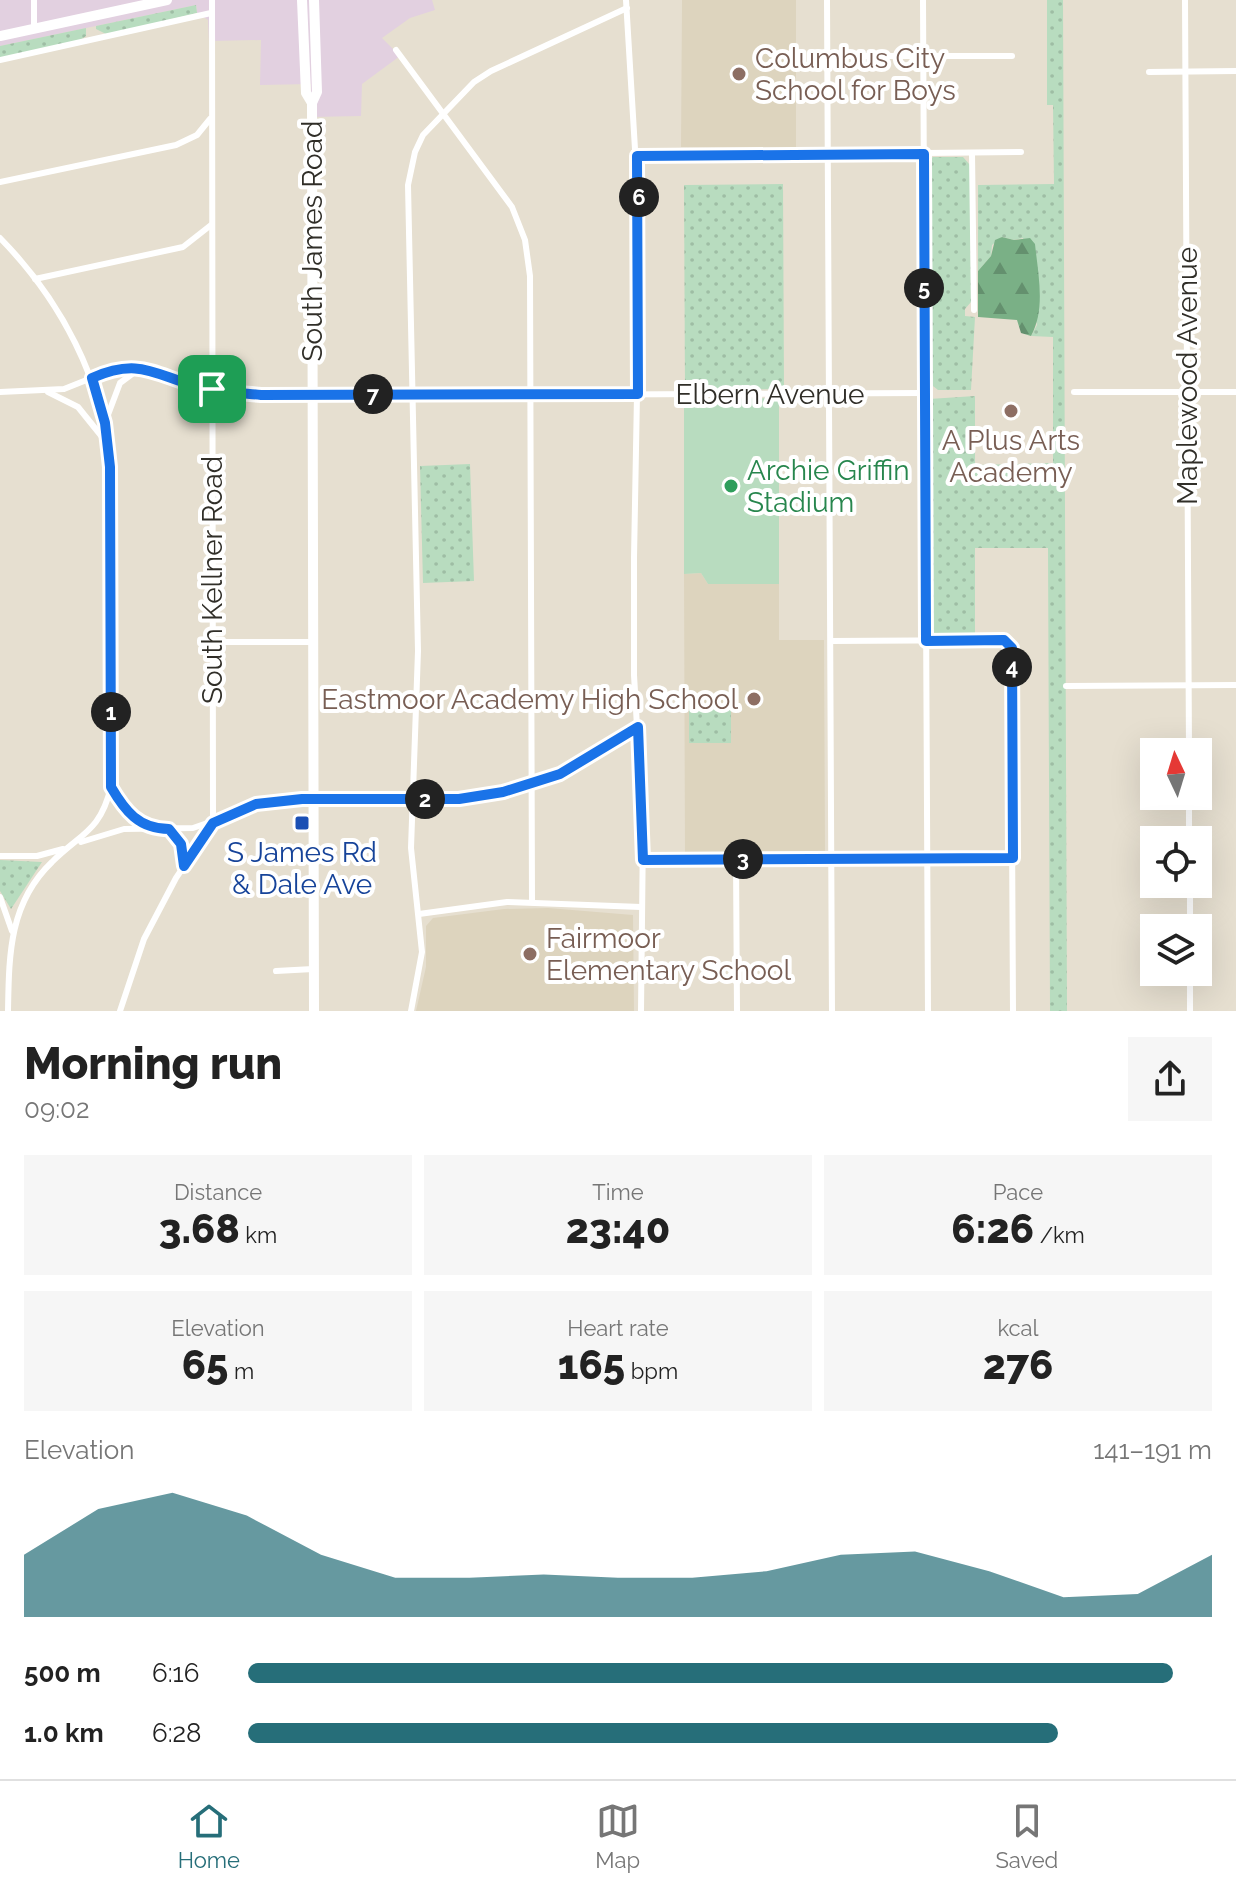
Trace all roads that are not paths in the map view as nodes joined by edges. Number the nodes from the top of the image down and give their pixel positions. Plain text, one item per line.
1 (34, 0) edge
2 (167, 0) edge
3 (212, 0) edge
4 (302, 0) edge
5 (314, 0) edge
6 (827, 0) edge
7 (923, 0) edge
8 (1185, 0) edge
9 (125, 4) edge
10 (627, 4) edge
11 (211, 13) junction
12 (34, 28) junction
13 (0, 36) edge
14 (396, 50) dead end
15 (923, 55) junction
16 (827, 56) junction
17 (1012, 56) dead end
18 (0, 60) edge
19 (1185, 71) junction
20 (1236, 71) edge
21 (1149, 72) dead end
22 (312, 103) junction
23 (444, 112) junction
24 (211, 118) junction
25 (1021, 152) dead end
26 (972, 153) junction
27 (828, 154) junction
28 (924, 154) junction
29 (637, 156) junction
30 (0, 182) edge
31 (211, 225) junction
32 (0, 238) edge
33 (35, 279) junction
34 (974, 310) dead end
35 (141, 367) junction
36 (92, 378) junction
37 (212, 389) junction
38 (0, 392) edge
39 (48, 392) junction
40 (1074, 392) dead end
41 (1187, 392) junction
42 (1236, 392) edge
43 (924, 393) junction
44 (413, 394) junction
45 (638, 394) junction
46 (829, 394) junction
47 (312, 395) junction
48 (530, 395) junction
49 (105, 423) junction
50 (109, 446) junction
51 (831, 641) junction
52 (926, 641) junction
53 (212, 642) junction
54 (313, 642) junction
55 (1188, 685) junction
56 (1236, 685) edge
57 (1066, 686) dead end
58 (638, 727) junction
59 (1189, 738) edge
60 (532, 784) junction
61 (111, 787) junction
62 (313, 800) junction
63 (413, 800) junction
64 (213, 823) junction
65 (147, 828) junction
66 (169, 829) junction
67 (74, 845) junction
68 (0, 856) edge
69 (927, 858) junction
70 (1013, 858) junction
71 (736, 859) junction
72 (831, 859) junction
73 (643, 860) junction
74 (184, 866) junction
75 (0, 897) edge
76 (532, 901) junction
77 (641, 907) junction
78 (419, 914) junction
79 (12, 931) junction
80 (313, 969) junction
81 (276, 971) dead end
82 (0, 978) edge
83 (9, 978) junction
84 (1190, 986) edge
85 (8, 1011) edge
86 (120, 1011) edge
87 (314, 1011) edge
88 (411, 1011) edge
89 (641, 1011) edge
90 (737, 1011) edge
91 (832, 1011) edge
92 (928, 1011) edge
93 (1013, 1011) edge
94 (1190, 1011) edge

1 - 12 street
2 - 9 main road
3 - 11 street, South Kellner Road
4 - 22 main road, South James Road
5 - 22 main road
6 - 16 street
7 - 15 street
8 - 19 street, Maplewood Avenue
9 - 12 main road
10 - 23 street
10 - 29 street
11 - 18 street
11 - 24 street, South Kellner Road
12 - 13 main road
14 - 23 street
15 - 16 street
15 - 17 street
15 - 28 street
16 - 27 street
19 - 20 street
19 - 21 street
19 - 41 street, Maplewood Avenue
22 - 47 main road, South James Road
23 - 44 street
23 - 48 street
24 - 30 street
24 - 31 street, South Kellner Road
25 - 26 street
26 - 28 street
26 - 34 street
27 - 28 street
27 - 29 street
27 - 46 street
28 - 43 street
29 - 45 street
31 - 33 street
31 - 37 street, South Kellner Road
32 - 33 street
33 - 36 street
35 - 36 street, Elbern Avenue
35 - 37 street, Elbern Avenue
35 - 49 street
36 - 39 street, Elbern Avenue
36 - 49 street
37 - 47 street, Elbern Avenue
37 - 53 street, South Kellner Road
38 - 39 street, Elbern Avenue
39 - 50 street
40 - 41 street
41 - 42 street
41 - 55 street, Maplewood Avenue
43 - 46 street, Elbern Avenue
43 - 52 street
44 - 47 street, Elbern Avenue
44 - 48 street, Elbern Avenue
44 - 63 street
45 - 46 street, Elbern Avenue
45 - 48 street, Elbern Avenue
45 - 58 street
46 - 51 street
47 - 54 main road, South James Road
48 - 60 street
49 - 50 street
50 - 61 street
51 - 52 street
51 - 72 street
52 - 69 street
52 - 70 street
53 - 54 street
53 - 64 street, South Kellner Road
54 - 62 main road, South James Road
55 - 56 street
55 - 57 street
55 - 59 street, Maplewood Avenue
58 - 60 street
58 - 73 street
60 - 63 street
60 - 76 street
61 - 65 street
61 - 67 street
62 - 63 street
62 - 64 street
62 - 80 main road, South James Road
63 - 78 street
64 - 66 street
64 - 74 street
65 - 66 street
65 - 67 street
66 - 74 street
67 - 68 street
67 - 79 street
69 - 70 street
69 - 72 street
69 - 92 street
70 - 93 street
71 - 72 street
71 - 73 street
71 - 90 street
72 - 91 street
73 - 77 street
74 - 86 street
75 - 79 street
76 - 77 street
76 - 78 street
77 - 89 street
78 - 88 street
79 - 83 street
80 - 81 street
80 - 87 main road, South James Road
82 - 83 street
83 - 85 street
84 - 94 street

